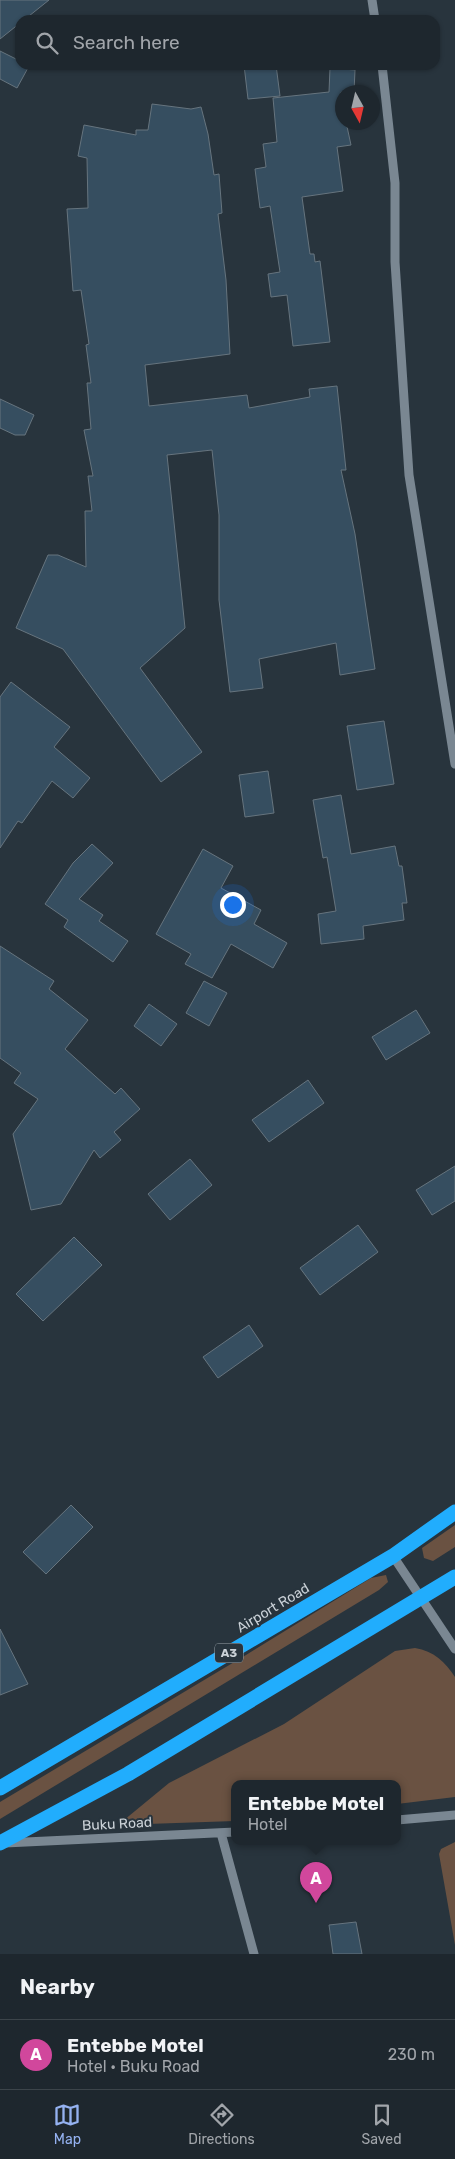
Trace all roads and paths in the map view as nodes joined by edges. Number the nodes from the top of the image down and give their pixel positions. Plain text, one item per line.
1 (372, 0) edge
2 (374, 15) edge
3 (383, 70) edge
4 (455, 764) edge
5 (455, 1512) edge
6 (393, 1556) junction
7 (455, 1577) edge
8 (421, 1599) junction
9 (455, 1649) edge
10 (0, 1788) edge
11 (455, 1815) edge
12 (401, 1820) edge
13 (231, 1832) edge
14 (221, 1833) junction
15 (0, 1843) edge
16 (254, 1954) edge

1 - 2 street
3 - 4 street
5 - 6 highway, Airport Road / A3
6 - 8 street
6 - 10 highway, Airport Road / A3
7 - 8 highway
8 - 9 street
8 - 15 highway
11 - 12 street
13 - 14 street, Buku Road
14 - 15 street, Buku Road
14 - 16 street

